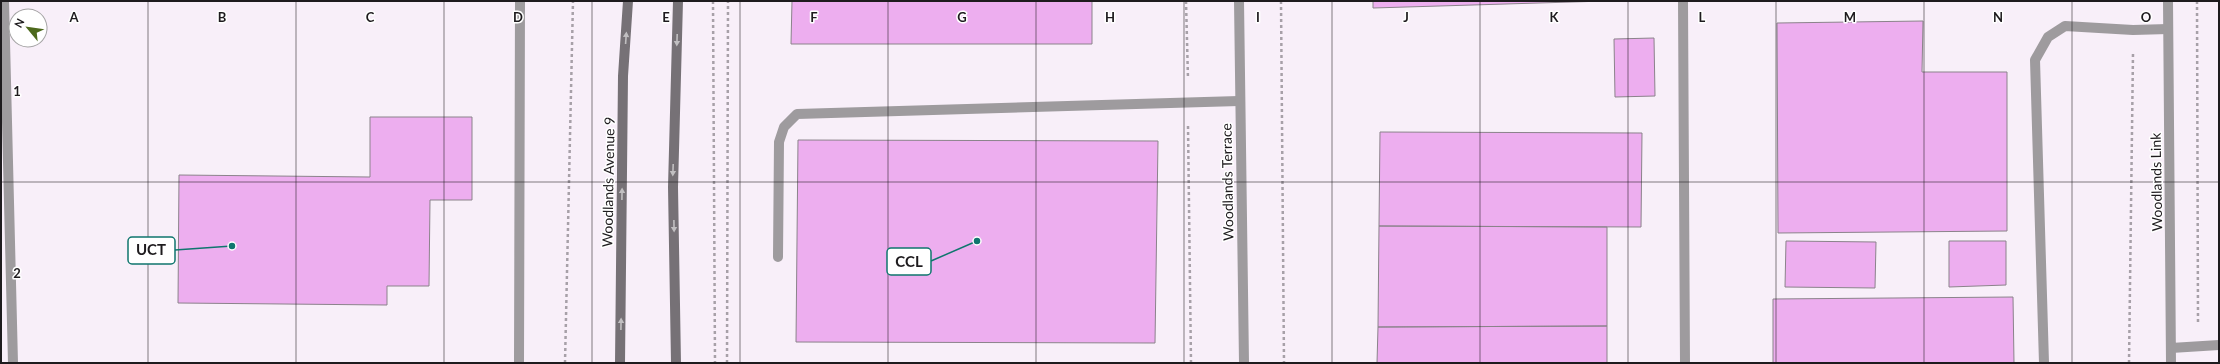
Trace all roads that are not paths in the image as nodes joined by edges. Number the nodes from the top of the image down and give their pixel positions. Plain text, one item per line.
1 (4, 1) edge
2 (520, 1) edge
3 (628, 1) edge
4 (678, 1) edge
5 (1239, 1) edge
6 (1683, 1) edge
7 (2168, 1) edge
8 (2168, 29) junction
9 (1239, 101) junction
10 (778, 257) dead end
11 (2219, 346) edge
12 (2171, 348) junction
13 (13, 363) edge
14 (519, 363) edge
15 (620, 363) edge
16 (676, 363) edge
17 (1244, 363) edge
18 (1685, 363) edge
19 (2044, 363) edge
20 (2171, 363) edge

1 - 13 street
2 - 14 street
15 -> 3 main road, Woodlands Avenue 9
4 -> 16 main road
5 - 9 street, Woodlands Terrace
6 - 18 street
7 - 8 street, Woodlands Link
8 - 12 street, Woodlands Link
8 - 19 street
9 - 10 street
9 - 17 street, Woodlands Terrace
11 - 12 street
12 - 20 street, Woodlands Link

